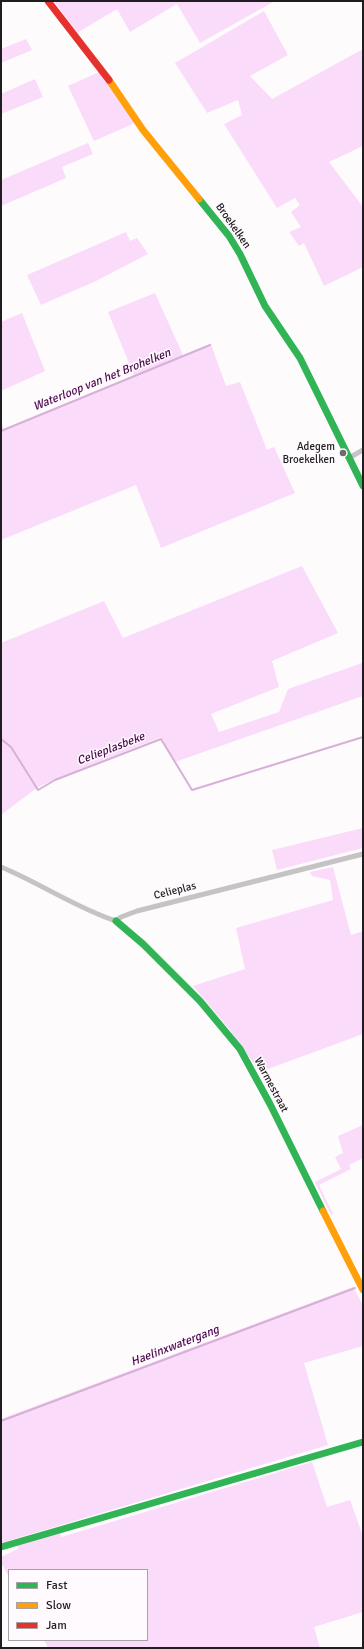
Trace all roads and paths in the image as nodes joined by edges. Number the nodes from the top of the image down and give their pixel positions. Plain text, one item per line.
1 (48, 1) edge
2 (363, 450) edge
3 (349, 458) junction
4 (363, 486) edge
5 (363, 854) edge
6 (1, 867) edge
7 (116, 921) junction
8 (363, 1290) edge
9 (363, 1442) edge
10 (1, 1547) edge

1 - 3 street, Broekelken
2 - 3 street
3 - 4 street, Broekelken
5 - 7 street, Celieplas
6 - 7 street
7 - 8 street, Warmestraat
9 - 10 street

